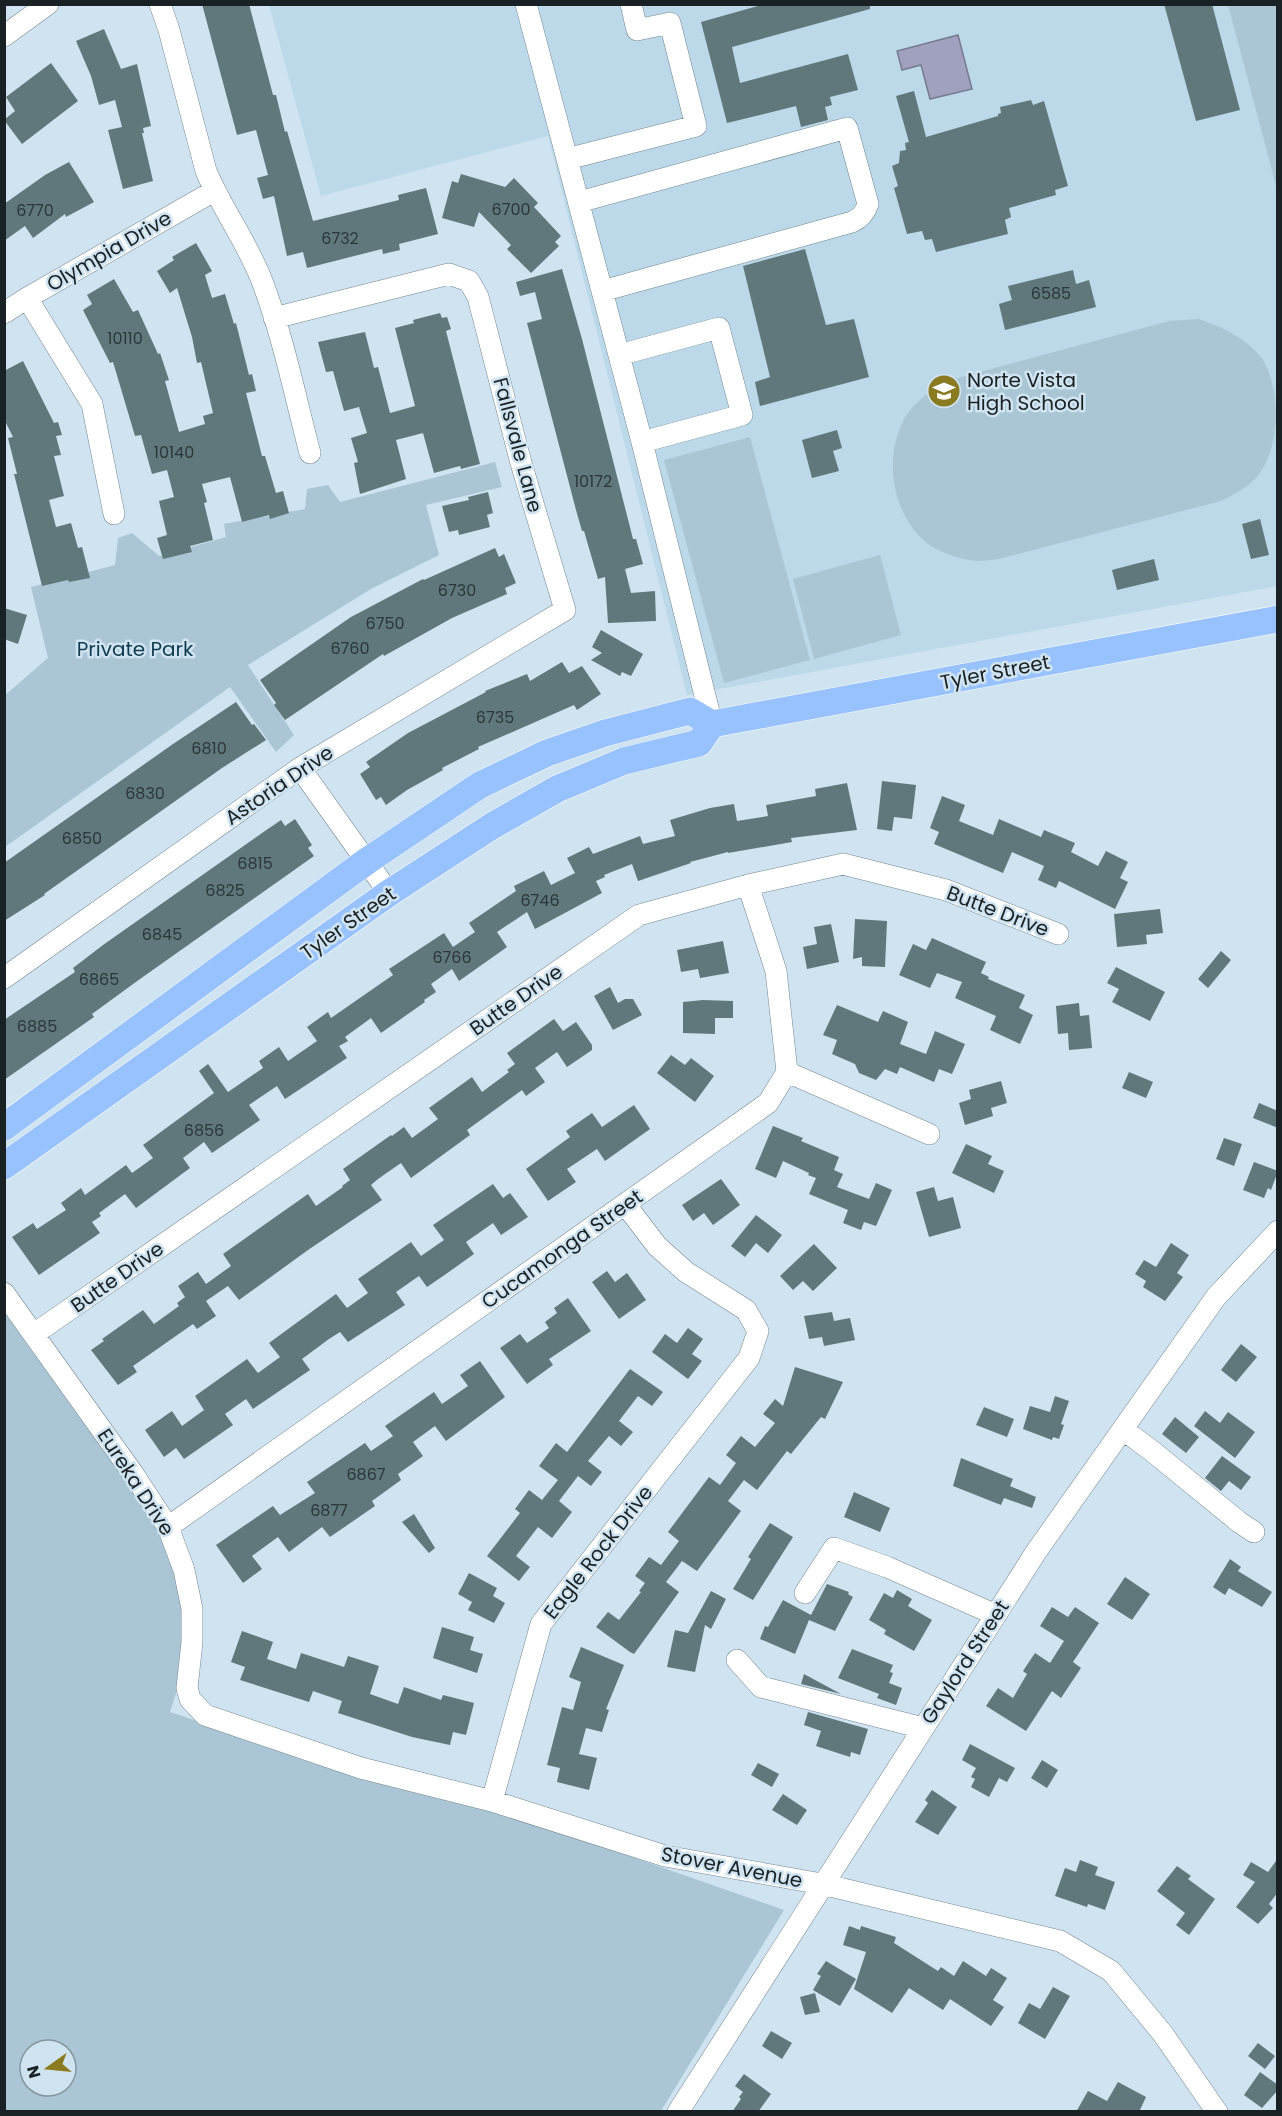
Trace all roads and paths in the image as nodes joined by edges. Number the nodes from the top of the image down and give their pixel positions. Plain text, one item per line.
1 (48, 4) edge
2 (160, 4) edge
3 (631, 4) edge
4 (529, 5) edge
5 (4, 36) edge
6 (567, 159) junction
7 (214, 191) junction
8 (579, 202) junction
9 (602, 291) junction
10 (27, 297) junction
11 (4, 313) edge
12 (274, 318) junction
13 (619, 355) junction
14 (642, 442) junction
15 (310, 453) dead end
16 (114, 514) dead end
17 (565, 610) joint
18 (1278, 619) edge
19 (712, 724) junction
20 (300, 768) junction
21 (367, 861) junction
22 (747, 885) junction
23 (389, 893) junction
24 (1058, 934) dead end
25 (4, 978) edge
26 (787, 1072) junction
27 (4, 1127) edge
28 (929, 1134) dead end
29 (4, 1166) edge
30 (625, 1204) junction
31 (1278, 1231) edge
32 (4, 1293) edge
33 (34, 1334) junction
34 (1121, 1432) junction
35 (168, 1527) junction
36 (1254, 1532) dead end
37 (805, 1593) dead end
38 (996, 1615) junction
39 (737, 1660) dead end
40 (190, 1699) joint
41 (923, 1728) junction
42 (492, 1801) junction
43 (822, 1884) junction
44 (678, 2112) edge
45 (1217, 2112) edge

1 - 5 street
2 - 7 street
3 - 6 street
4 - 6 street
6 - 8 street
7 - 10 street, Olympia Drive
7 - 12 street
8 - 9 street
8 - 9 street
9 - 13 street
10 - 11 street, Olympia Drive
10 - 16 street
12 - 15 street
12 - 17 street, Fallsvale Lane
13 - 14 street
13 - 14 street
14 - 19 street
17 - 20 street, Astoria Drive
18 - 19 main road, Tyler Street
19 - 21 main road, Tyler Street
19 - 23 main road, Tyler Street
20 - 21 street
20 - 25 street, Astoria Drive
21 - 23 street
21 - 27 main road, Tyler Street
22 - 24 street, Butte Drive
22 - 26 street
22 - 33 street, Butte Drive
23 - 29 main road, Tyler Street
26 - 28 street
26 - 30 street, Cucamonga Street
30 - 35 street, Cucamonga Street
30 - 42 street, Eagle Rock Drive
31 - 34 street, Gaylord Street
32 - 33 street, Eureka Drive
33 - 35 street, Eureka Drive
34 - 36 street
34 - 38 street, Gaylord Street
35 - 40 street, Eureka Drive
37 - 38 street
38 - 41 street, Gaylord Street
39 - 41 street
40 - 42 street, Stover Avenue
41 - 43 street, Gaylord Street
42 - 43 street, Stover Avenue
43 - 44 street, Gaylord Street
43 - 45 street, Stover Avenue

